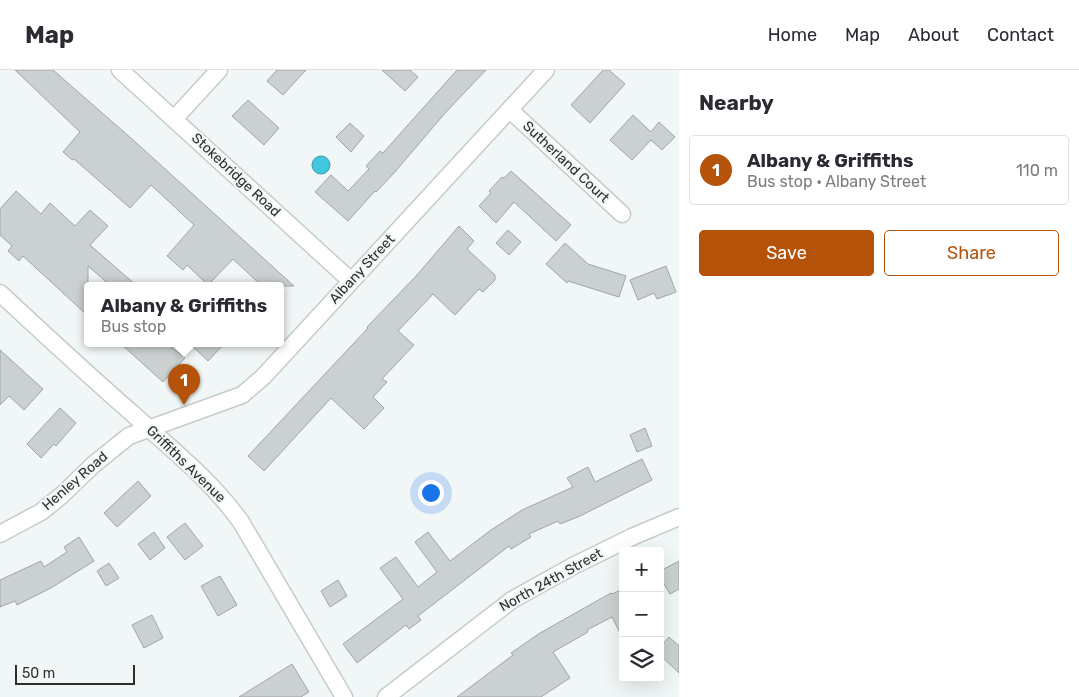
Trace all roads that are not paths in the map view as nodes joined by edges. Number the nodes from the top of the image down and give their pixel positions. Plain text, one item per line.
1 (120, 70) edge
2 (219, 70) edge
3 (546, 70) edge
4 (510, 110) junction
5 (174, 119) junction
6 (622, 214) dead end
7 (351, 281) junction
8 (0, 293) edge
9 (150, 429) junction
10 (679, 517) edge
11 (0, 534) edge
12 (344, 697) edge
13 (386, 697) edge

1 - 5 street, Stokebridge Road
2 - 5 street
3 - 4 street, Albany Street
4 - 6 street, Sutherland Court
4 - 7 street, Albany Street
5 - 7 street, Stokebridge Road
7 - 9 street, Albany Street
8 - 9 street, Griffiths Avenue
9 - 11 street, Henley Road
9 - 12 street, Griffiths Avenue
10 - 13 street, North 24th Street

